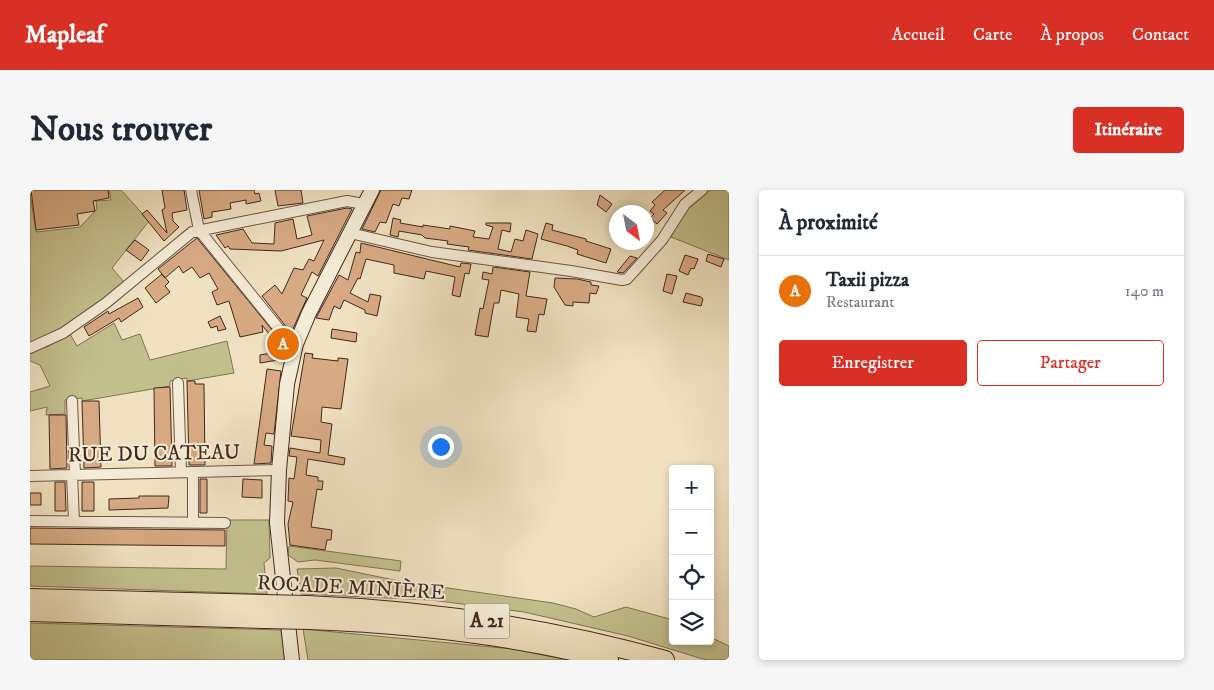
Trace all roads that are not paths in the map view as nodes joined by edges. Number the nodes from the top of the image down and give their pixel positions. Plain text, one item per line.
1 (191, 190) edge
2 (372, 190) edge
3 (702, 190) edge
4 (364, 204) junction
5 (199, 230) junction
6 (350, 233) junction
7 (296, 344) junction
8 (30, 348) edge
9 (178, 383) dead end
10 (72, 400) dead end
11 (279, 470) junction
12 (181, 472) junction
13 (193, 472) junction
14 (74, 475) junction
15 (30, 476) edge
16 (30, 521) edge
17 (74, 521) junction
18 (193, 523) junction
19 (225, 523) dead end
20 (30, 598) edge
21 (265, 611) junction
22 (30, 612) edge
23 (308, 612) junction
24 (292, 660) edge
25 (609, 660) edge
26 (665, 660) edge

1 - 5 street
2 - 4 street
3 - 6 street
4 - 5 street
4 - 6 street
5 - 7 street
5 - 8 street
6 - 7 street
7 - 11 street
9 - 12 street
10 - 14 street
11 - 13 street, RUE DU CATEAU
11 - 24 street
12 - 13 street, RUE DU CATEAU
12 - 14 street, RUE DU CATEAU
13 - 18 street
14 - 15 street, RUE DU CATEAU
14 - 17 street
16 - 17 street
17 - 18 street
18 - 19 street
20 - 21 highway, ROCADE MINIÈRE / A 21
21 - 22 highway, ROCADE MINIÈRE / A 21
21 - 23 highway, ROCADE MINIÈRE / A 21, bridge
23 - 25 highway, ROCADE MINIÈRE / A 21
23 - 26 highway, ROCADE MINIÈRE / A 21

